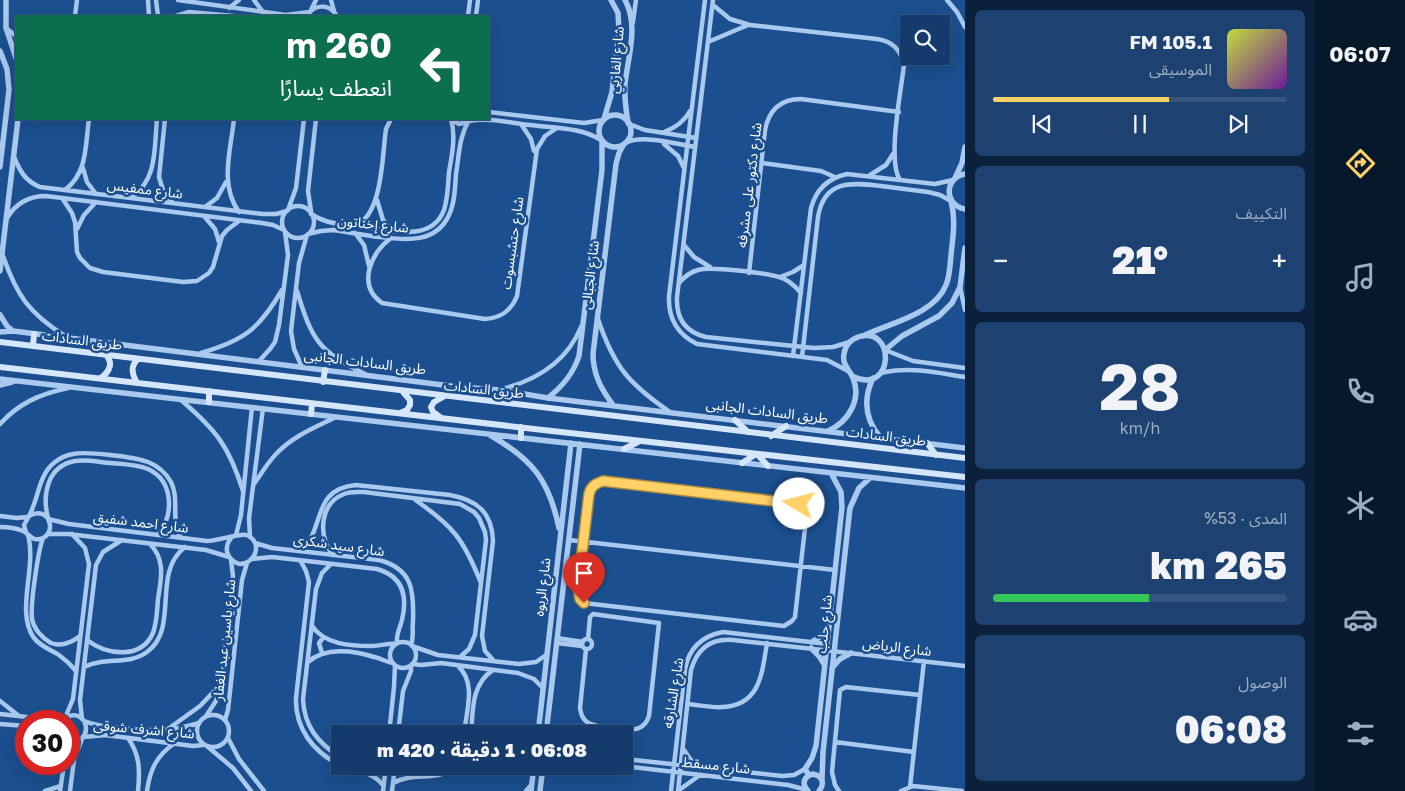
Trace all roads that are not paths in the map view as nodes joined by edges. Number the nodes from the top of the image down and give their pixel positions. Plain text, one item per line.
1 (6, 0) edge
2 (78, 0) edge
3 (148, 0) edge
4 (156, 0) edge
5 (178, 0) edge
6 (239, 0) edge
7 (254, 0) edge
8 (316, 0) edge
9 (332, 0) edge
10 (470, 0) edge
11 (478, 0) edge
12 (611, 0) edge
13 (625, 0) edge
14 (636, 0) edge
15 (705, 0) edge
16 (947, 0) edge
17 (713, 2) edge
18 (196, 3) junction
19 (229, 8) junction
20 (197, 12) junction
21 (263, 12) junction
22 (309, 13) edge
23 (76, 15) edge
24 (150, 15) edge
25 (158, 15) edge
26 (179, 15) edge
27 (220, 15) edge
28 (336, 15) edge
29 (467, 15) edge
30 (476, 15) edge
31 (750, 25) junction
32 (632, 26) junction
33 (965, 27) edge
34 (6, 28) junction
35 (15, 35) edge
36 (708, 42) junction
37 (1, 54) edge
38 (15, 55) edge
39 (692, 108) junction
40 (490, 112) edge
41 (899, 112) junction
42 (6, 115) junction
43 (15, 117) edge
44 (490, 119) edge
45 (17, 120) edge
46 (88, 120) edge
47 (157, 120) edge
48 (165, 120) edge
49 (234, 120) edge
50 (304, 120) edge
51 (316, 120) edge
52 (390, 120) edge
53 (451, 120) edge
54 (453, 120) edge
55 (604, 120) junction
56 (469, 121) edge
57 (628, 123) junction
58 (521, 124) junction
59 (557, 128) junction
60 (662, 133) junction
61 (688, 137) junction
62 (696, 138) junction
63 (602, 140) junction
64 (661, 142) junction
65 (625, 143) junction
66 (687, 146) junction
67 (695, 147) junction
68 (965, 147) edge
69 (894, 153) junction
70 (535, 156) junction
71 (13, 157) junction
72 (0, 159) edge
73 (153, 163) junction
74 (762, 163) junction
75 (160, 164) junction
76 (0, 167) edge
77 (83, 167) junction
78 (684, 169) junction
79 (965, 174) edge
80 (868, 176) junction
81 (228, 178) junction
82 (835, 178) junction
83 (954, 179) junction
84 (900, 180) junction
85 (820, 189) junction
86 (64, 190) junction
87 (96, 194) junction
88 (826, 195) junction
89 (62, 198) junction
90 (131, 198) junction
91 (377, 199) junction
92 (951, 201) junction
93 (96, 202) junction
94 (173, 203) junction
95 (205, 207) junction
96 (965, 209) edge
97 (288, 210) junction
98 (239, 212) junction
99 (311, 213) junction
100 (204, 216) junction
101 (6, 219) junction
102 (240, 220) junction
103 (355, 226) junction
104 (76, 230) junction
105 (285, 231) junction
106 (392, 231) junction
107 (356, 234) junction
108 (308, 235) junction
109 (391, 238) junction
110 (2, 242) edge
111 (219, 244) junction
112 (683, 244) junction
113 (965, 248) edge
114 (2, 253) junction
115 (804, 265) junction
116 (369, 268) junction
117 (711, 268) junction
118 (0, 271) edge
119 (749, 273) junction
120 (780, 277) junction
121 (678, 284) junction
122 (284, 286) junction
123 (960, 287) junction
124 (296, 289) junction
125 (801, 293) junction
126 (669, 296) junction
127 (677, 297) junction
128 (965, 310) edge
129 (0, 315) edge
130 (585, 316) junction
131 (597, 317) junction
132 (13, 331) junction
133 (0, 332) edge
134 (34, 334) junction
135 (862, 336) junction
136 (68, 338) junction
137 (851, 341) junction
138 (0, 342) edge
139 (33, 346) junction
140 (794, 346) junction
141 (803, 347) junction
142 (885, 350) junction
143 (198, 354) junction
144 (106, 355) junction
145 (793, 356) junction
146 (802, 357) junction
147 (138, 359) junction
148 (259, 362) junction
149 (0, 367) edge
150 (302, 367) junction
151 (965, 368) edge
152 (325, 370) junction
153 (850, 373) junction
154 (879, 374) junction
155 (368, 375) junction
156 (965, 377) edge
157 (102, 378) junction
158 (873, 378) junction
159 (0, 379) edge
160 (16, 381) junction
161 (323, 382) junction
162 (137, 383) junction
163 (0, 385) edge
164 (70, 387) junction
165 (500, 390) junction
166 (209, 391) junction
167 (402, 392) junction
168 (444, 397) junction
169 (548, 398) junction
170 (180, 399) junction
171 (209, 402) junction
172 (312, 404) junction
173 (613, 406) junction
174 (252, 407) junction
175 (262, 408) junction
176 (670, 412) junction
177 (311, 414) junction
178 (399, 414) junction
179 (336, 417) junction
180 (443, 419) junction
181 (735, 420) junction
182 (0, 424) edge
183 (786, 426) junction
184 (521, 427) junction
185 (827, 431) junction
186 (749, 433) junction
187 (488, 434) junction
188 (771, 436) junction
189 (880, 437) junction
190 (520, 438) junction
191 (639, 441) junction
192 (571, 443) junction
193 (927, 443) junction
194 (580, 444) junction
195 (965, 448) edge
196 (624, 449) junction
197 (757, 454) junction
198 (936, 455) junction
199 (965, 458) edge
200 (742, 463) junction
201 (768, 466) junction
202 (831, 473) junction
203 (965, 477) edge
204 (870, 478) junction
205 (566, 484) junction
206 (575, 484) junction
207 (253, 485) junction
208 (365, 486) junction
209 (965, 488) edge
210 (364, 492) junction
211 (243, 493) junction
212 (37, 496) junction
213 (45, 497) junction
214 (413, 498) junction
215 (0, 516) edge
216 (28, 516) junction
217 (168, 517) junction
218 (174, 518) junction
219 (48, 519) junction
220 (0, 527) edge
221 (27, 534) junction
222 (48, 534) junction
223 (72, 534) junction
224 (560, 534) junction
225 (158, 535) junction
226 (234, 536) junction
227 (312, 536) junction
228 (250, 537) junction
229 (43, 538) junction
230 (181, 538) junction
231 (320, 538) junction
232 (122, 540) junction
233 (569, 540) junction
234 (583, 542) junction
235 (149, 543) junction
236 (255, 543) junction
237 (185, 547) junction
238 (31, 550) junction
239 (39, 551) junction
240 (302, 551) junction
241 (87, 554) junction
242 (333, 555) junction
243 (100, 556) junction
244 (230, 558) junction
245 (252, 559) junction
246 (167, 560) junction
247 (300, 560) junction
248 (247, 563) junction
249 (331, 564) junction
250 (801, 566) junction
251 (835, 570) junction
252 (308, 577) junction
253 (319, 578) junction
254 (481, 583) junction
255 (312, 626) junction
256 (828, 628) junction
257 (80, 636) junction
258 (323, 638) junction
259 (588, 639) junction
260 (87, 640) junction
261 (557, 641) junction
262 (767, 643) junction
263 (397, 644) junction
264 (472, 644) junction
265 (57, 645) junction
266 (412, 645) junction
267 (483, 645) junction
268 (812, 645) junction
269 (584, 646) junction
270 (826, 647) junction
271 (834, 648) junction
272 (106, 651) junction
273 (54, 652) junction
274 (322, 653) junction
275 (851, 653) junction
276 (546, 655) junction
277 (460, 657) junction
278 (105, 660) junction
279 (494, 661) junction
280 (924, 661) junction
281 (308, 662) junction
282 (394, 664) junction
283 (524, 664) junction
284 (412, 665) junction
285 (457, 665) junction
286 (824, 665) junction
287 (965, 666) edge
288 (84, 667) junction
289 (832, 668) junction
290 (493, 670) junction
291 (76, 671) junction
292 (523, 674) junction
293 (468, 681) junction
294 (480, 682) junction
295 (222, 683) junction
296 (543, 688) junction
297 (920, 695) junction
298 (0, 701) edge
299 (688, 704) junction
300 (68, 710) edge
301 (15, 713) edge
302 (0, 714) edge
303 (15, 716) edge
304 (206, 716) junction
305 (80, 718) edge
306 (83, 719) junction
307 (225, 720) junction
308 (199, 723) junction
309 (0, 724) edge
310 (548, 724) edge
311 (15, 725) edge
312 (390, 725) edge
313 (399, 725) edge
314 (465, 725) edge
315 (472, 725) edge
316 (539, 725) edge
317 (166, 730) junction
318 (83, 737) junction
319 (128, 738) junction
320 (228, 738) junction
321 (80, 739) edge
322 (835, 742) junction
323 (175, 743) junction
324 (206, 746) junction
325 (331, 749) edge
326 (683, 749) junction
327 (914, 752) junction
328 (331, 760) edge
329 (633, 760) edge
330 (674, 764) junction
331 (682, 764) junction
332 (633, 767) edge
333 (700, 767) junction
334 (805, 769) junction
335 (673, 772) junction
336 (680, 773) junction
337 (63, 775) edge
338 (374, 775) edge
339 (385, 775) edge
340 (394, 775) edge
341 (442, 775) edge
342 (533, 775) edge
343 (542, 775) edge
344 (700, 775) junction
345 (809, 775) junction
346 (414, 776) joint
347 (822, 782) junction
348 (393, 783) junction
349 (383, 785) junction
350 (910, 787) junction
351 (61, 788) edge
352 (531, 788) edge
353 (679, 790) edge
354 (807, 790) edge
355 (45, 791) edge
356 (70, 791) edge
357 (138, 791) edge
358 (147, 791) edge
359 (251, 791) edge
360 (264, 791) edge
361 (383, 791) edge
362 (392, 791) edge
363 (526, 791) edge
364 (540, 791) edge
365 (671, 791) edge
366 (818, 791) edge
367 (826, 791) edge
368 (839, 791) edge
369 (901, 791) edge
370 (962, 791) edge

1 - 34 street
2 - 23 street
3 - 24 street
4 - 25 street
5 - 18 street
6 - 19 street
7 - 21 street
8 - 22 street
9 - 28 street
10 - 29 street
11 - 30 street
12 - 55 street, شارع الفاربي
13 - 32 street, شارع الفاربي
14 - 32 street
15 - 39 street
16 - 33 street
17 - 31 street
17 - 36 street
18 - 19 street
18 - 20 street
19 - 21 street
20 - 26 street
20 - 27 street
21 - 22 street
22 - 28 street
31 - 36 street
31 - 41 street
32 - 57 street, شارع الفاربي
34 - 35 street
34 - 38 street
36 - 62 street
37 - 42 street
39 - 60 street
39 - 61 street
40 - 55 street
41 - 69 street
41 - 74 street, شارع دكتور على مشرفه
42 - 43 street
42 - 72 street
44 - 58 street
45 - 71 street
46 - 77 street
47 - 73 street
48 - 75 street
49 - 81 street
50 - 97 street
51 - 99 street
52 - 91 street
53 - 106 street, شارع إخناتون
54 - 56 street
55 - 57 street
55 - 63 street
56 - 109 street, شارع إخناتون
57 - 60 street
57 - 65 street
58 - 59 street
58 - 70 street, شارع حتشبسوت
59 - 63 street
59 - 70 street, شارع حتشبسوت
60 - 61 street
61 - 62 street
61 - 66 street
62 - 67 street
63 - 65 street
63 - 130 street, شارع الجبالى
64 - 65 street
64 - 66 street
64 - 78 street
65 - 131 street, شارع الجبالى
66 - 67 street
66 - 78 street
67 - 112 street
68 - 83 street
69 - 80 street
69 - 84 street
70 - 116 street, شارع حتشبسوت
71 - 86 street, شارع ممفيس
71 - 101 street
72 - 76 street
73 - 75 street
73 - 90 street
74 - 82 street
74 - 119 street, شارع دكتور على مشرفه
75 - 94 street
77 - 86 street
77 - 87 street
78 - 126 street
79 - 83 street
80 - 82 street
80 - 84 street
81 - 95 street
81 - 98 street
82 - 85 street
83 - 84 street
83 - 92 street
85 - 88 street
85 - 115 street
86 - 87 street, شارع ممفيس
87 - 90 street, شارع ممفيس
88 - 92 street
88 - 141 street
89 - 93 street, شارع ممفيس
89 - 101 street, شارع ممفيس
89 - 104 street
90 - 94 street, شارع ممفيس
91 - 103 street
91 - 106 street
92 - 96 street
92 - 135 street
93 - 100 street, شارع ممفيس
93 - 104 street
94 - 95 street, شارع ممفيس
95 - 98 street, شارع ممفيس
97 - 98 street, شارع ممفيس
97 - 99 street
97 - 105 street
99 - 103 street, شارع إخناتون
99 - 108 street
100 - 102 street, شارع ممفيس
100 - 111 street
101 - 110 street
102 - 105 street, شارع ممفيس
102 - 111 street
103 - 106 street, شارع إخناتون
104 - 111 street
105 - 108 street
105 - 122 street
107 - 108 street, شارع إخناتون
107 - 109 street, شارع إخناتون
107 - 116 street, شارع حتشبسوت
108 - 124 street
109 - 116 street
110 - 114 street
112 - 117 street
112 - 121 street
113 - 123 street
114 - 118 street
114 - 136 street
115 - 120 street
115 - 125 street
117 - 119 street
117 - 121 street
119 - 120 street
120 - 125 street
121 - 127 street
122 - 143 street
122 - 148 street
123 - 128 street
123 - 142 street
124 - 150 street
124 - 155 street
125 - 140 street
126 - 127 street
126 - 145 street
127 - 140 street
129 - 132 street
130 - 165 street
130 - 169 street, شارع الجبالى
131 - 173 street, شارع الجبالى
131 - 176 street
132 - 133 street, طريق السادات الجانبى
132 - 134 street, طريق السادات الجانبى
134 - 136 street, طريق السادات الجانبى
134 - 139 main road
135 - 137 street
135 - 142 street
136 - 143 street, طريق السادات الجانبى
137 - 141 street
137 - 153 street
138 - 139 main road, طريق السادات
139 - 144 main road, طريق السادات
140 - 141 street
140 - 145 street
141 - 146 street
142 - 151 street
142 - 154 street
143 - 148 street, طريق السادات الجانبى
144 - 147 main road, طريق السادات
144 - 157 main road
145 - 146 street
146 - 153 street
147 - 161 main road, طريق السادات
147 - 162 main road
148 - 150 street, طريق السادات الجانبى
149 - 157 main road
150 - 152 street, طريق السادات الجانبى
152 - 155 street, طريق السادات الجانبى
152 - 161 main road
153 - 158 street
153 - 185 street
154 - 156 street
154 - 158 street
155 - 165 street, طريق السادات الجانبى
157 - 162 main road
158 - 189 street
159 - 160 street
160 - 163 street
160 - 164 street
161 - 167 main road, طريق السادات
162 - 166 main road
164 - 170 street
164 - 182 street
165 - 169 street, طريق السادات الجانبى
166 - 171 main road
166 - 172 main road
167 - 168 main road, طريق السادات
167 - 178 main road
168 - 180 main road
168 - 186 main road, طريق السادات
169 - 173 street, طريق السادات الجانبى
170 - 171 street
170 - 211 street
171 - 174 street
172 - 177 main road
172 - 178 main road
173 - 176 street, طريق السادات الجانبى
174 - 175 street
174 - 211 street
175 - 177 street
175 - 207 street
176 - 181 street, طريق السادات الجانبى
177 - 179 street
178 - 180 main road
179 - 187 street
179 - 207 street
180 - 184 main road
181 - 183 street, طريق السادات الجانبى
181 - 186 main road
183 - 185 street, طريق السادات الجانبى
183 - 188 main road
184 - 190 main road
184 - 191 main road
185 - 189 street, طريق السادات الجانبى
186 - 188 main road, طريق السادات
187 - 190 street
187 - 224 street
188 - 198 main road, طريق السادات
189 - 193 street, طريق السادات الجانبى
190 - 192 street
191 - 196 main road
191 - 197 main road
192 - 194 street
192 - 205 street, شارع الربوه
193 - 195 street, طريق السادات الجانبى
193 - 198 main road
194 - 196 street
194 - 206 street, شارع الربوه
196 - 200 street
197 - 200 main road
197 - 201 main road
197 - 203 main road
198 - 199 main road, طريق السادات
200 - 201 street
201 - 202 street
202 - 204 street
202 - 251 street, شارع حلب
204 - 209 street
204 - 271 street, شارع حلب
205 - 206 street
205 - 224 street, شارع الربوه
206 - 233 street, شارع الربوه
207 - 228 street
208 - 210 street
208 - 227 street
208 - 267 street
210 - 214 street
210 - 231 street
211 - 226 street
212 - 213 street
212 - 216 street
212 - 218 street
213 - 217 street
213 - 219 street
214 - 254 street
214 - 254 street
215 - 216 street
216 - 219 street
216 - 221 street
217 - 218 street
217 - 225 street
218 - 230 street
219 - 222 street
219 - 225 street, شارع احمد شفيق
220 - 221 street
221 - 229 street
221 - 238 street
222 - 223 street, شارع احمد شفيق
222 - 229 street
223 - 232 street, شارع احمد شفيق
223 - 241 street
224 - 276 street, شارع الربوه
225 - 230 street, شارع احمد شفيق
226 - 228 street
226 - 230 street, شارع احمد شفيق
226 - 244 street
227 - 231 street
227 - 240 street
228 - 236 street
229 - 239 street
231 - 242 street
232 - 235 street, شارع احمد شفيق
232 - 243 street
233 - 234 street
233 - 261 street, شارع الربوه
234 - 250 street
234 - 250 street
234 - 250 street
235 - 237 street, شارع احمد شفيق
235 - 246 street
236 - 240 street, شارع سيد شكرى
236 - 245 street
237 - 244 street, شارع احمد شفيق
237 - 246 street
238 - 239 street
238 - 273 street
239 - 265 street
240 - 242 street, شارع سيد شكرى
241 - 243 street
241 - 257 street
242 - 266 street, شارع سيد شكرى
243 - 260 street
244 - 248 street
244 - 295 street, شارع ياسين عبد الغفار
245 - 247 street, شارع سيد شكرى
245 - 248 street
246 - 272 street
246 - 278 street
247 - 249 street, شارع سيد شكرى
247 - 252 street
248 - 307 street, شارع ياسين عبد الغفار
249 - 253 street
249 - 263 street, شارع سيد شكرى
250 - 251 street
251 - 256 street, شارع حلب
252 - 253 street
252 - 328 street
253 - 255 street
254 - 264 street
255 - 258 street
255 - 281 street
256 - 268 street
256 - 270 street, شارع حلب
257 - 265 street
257 - 291 street
258 - 263 street
258 - 274 street
259 - 269 street
259 - 269 street
259 - 269 street
260 - 272 street
260 - 288 street
261 - 269 street
261 - 310 street, شارع الربوه
262 - 268 street, شارع الشارقه
262 - 299 street
262 - 299 street, شارع الشارقه
263 - 266 street
263 - 282 street
264 - 267 street
264 - 277 street
265 - 273 street
266 - 277 street
266 - 284 street
267 - 279 street
268 - 270 street, شارع الشارقه
268 - 286 street
268 - 330 street, شارع الشارقه
270 - 271 street, شارع الرياض
270 - 286 street, شارع حلب
271 - 275 street, شارع الرياض
271 - 289 street, شارع حلب
272 - 278 street
273 - 291 street
274 - 281 street
274 - 282 street
275 - 280 street, شارع الرياض
275 - 289 street
276 - 283 street
276 - 296 street, شارع الربوه
277 - 279 street
278 - 288 street
279 - 283 street
280 - 287 street, شارع الرياض
280 - 297 street
281 - 325 street
282 - 284 street
282 - 312 street
283 - 292 street
284 - 285 street
284 - 313 street
285 - 290 street
285 - 293 street
286 - 334 street, شارع حلب
288 - 306 street
289 - 347 street, شارع حلب
290 - 292 street
290 - 294 street
291 - 300 street
292 - 296 street
293 - 294 street
293 - 314 street
294 - 315 street
295 - 304 street, شارع ياسين عبد الغفار
295 - 317 street
296 - 316 street, شارع الربوه
297 - 322 street
297 - 327 street
298 - 301 street
299 - 326 street, شارع الشارقه
302 - 303 street
304 - 307 street
304 - 308 street
305 - 306 street, شارع اشرف شوقى
306 - 317 street, شارع اشرف شوقى
306 - 318 street
307 - 320 street
308 - 317 street, شارع اشرف شوقى
308 - 324 street
309 - 311 street
318 - 319 street, شارع اشرف شوقى
318 - 321 street, شارع اشرف شوقى
318 - 356 street
319 - 323 street, شارع اشرف شوقى
319 - 357 street
320 - 324 street
320 - 360 street
322 - 327 street
322 - 368 street
323 - 324 street, شارع اشرف شوقى
323 - 358 street
324 - 359 street
326 - 331 street, شارع الشارقه
326 - 333 street
327 - 350 street
329 - 330 street, شارع مسقط
330 - 331 street, شارع مسقط
330 - 335 street, شارع الشارقه
331 - 333 street, شارع مسقط
331 - 336 street, شارع الشارقه
332 - 335 street, شارع مسقط
333 - 334 street, شارع مسقط
334 - 345 street
335 - 336 street, شارع مسقط
335 - 365 street, شارع الشارقه
336 - 344 street, شارع مسقط
336 - 353 street, شارع الشارقه
337 - 351 street
338 - 349 street
339 - 349 street
340 - 348 street
341 - 346 street
342 - 352 street
343 - 364 street
344 - 353 street
344 - 354 street, شارع مسقط
345 - 347 street
345 - 354 street
346 - 348 street
347 - 366 street
347 - 367 street, شارع حلب
348 - 362 street
349 - 361 street
350 - 369 street
350 - 370 street
351 - 355 street
352 - 363 street

